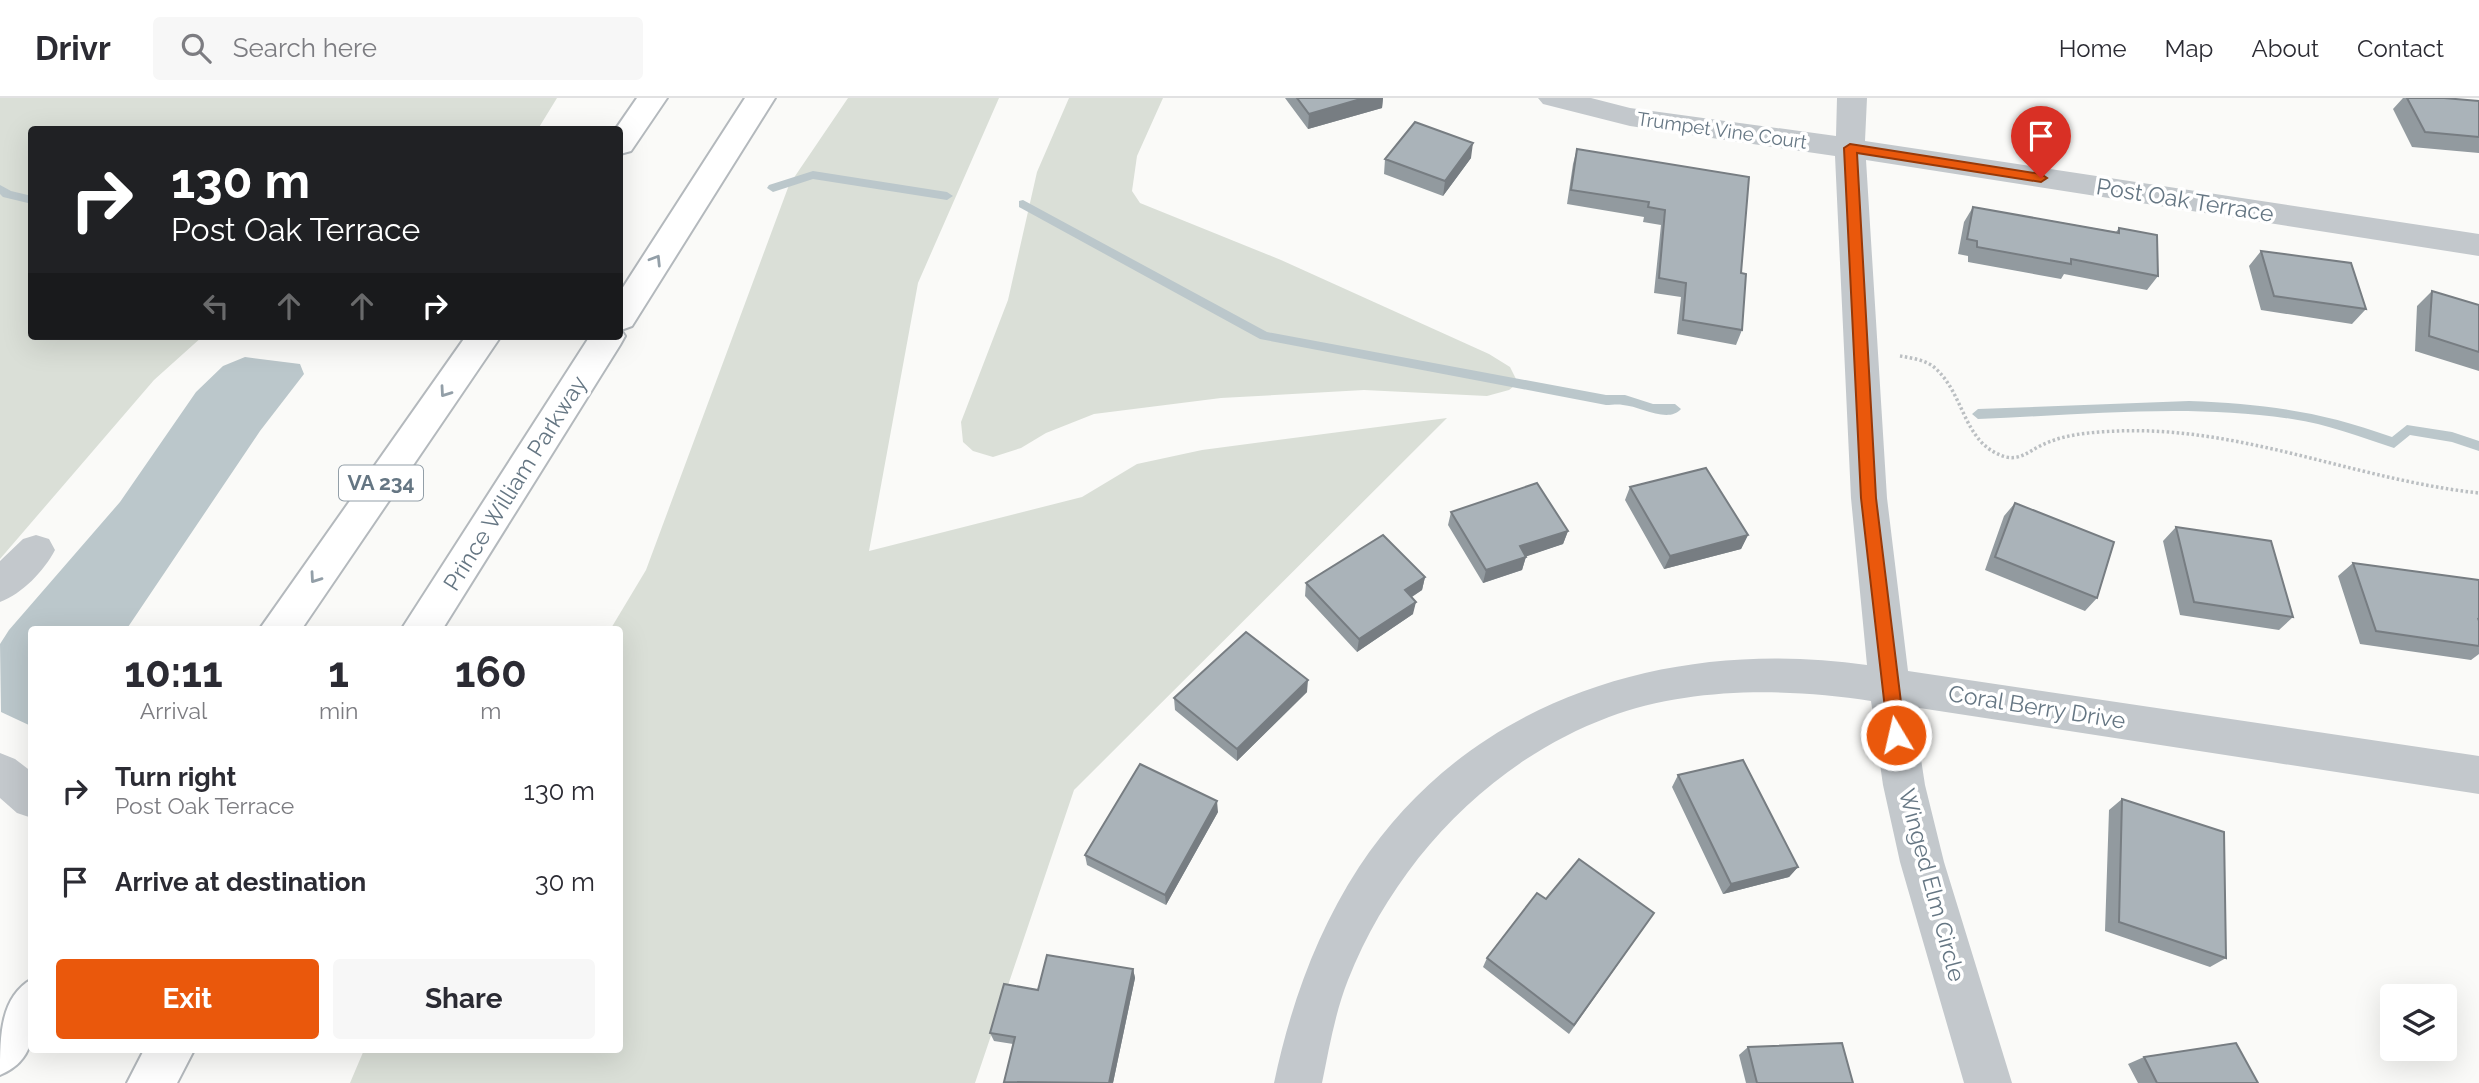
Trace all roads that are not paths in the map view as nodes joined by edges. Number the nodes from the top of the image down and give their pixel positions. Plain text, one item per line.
1 (652, 98) edge
2 (760, 98) edge
3 (1553, 98) edge
4 (1852, 98) edge
5 (623, 140) edge
6 (1850, 148) junction
7 (2479, 245) edge
8 (623, 312) edge
9 (481, 340) edge
10 (605, 340) edge
11 (36, 550) dead end
12 (0, 586) edge
13 (282, 626) edge
14 (424, 626) edge
15 (1888, 685) junction
16 (0, 772) edge
17 (2479, 775) edge
18 (28, 796) edge
19 (28, 1008) edge
20 (0, 1051) edge
21 (168, 1053) edge
22 (151, 1083) edge
23 (1298, 1083) edge
24 (1988, 1083) edge

1 - 5 highway
8 -> 2 highway
3 - 6 street, Trumpet Vine Court
4 - 6 street, Winged Elm Circle
6 - 7 street, Post Oak Terrace
6 - 15 street, Winged Elm Circle
9 -> 13 highway, VA 234
10 - 14 highway, Prince William Parkway
11 - 12 street
15 - 17 street, Coral Berry Drive
15 - 23 street, Coral Berry Drive
15 - 24 street, Winged Elm Circle
16 - 18 street
19 - 20 highway
21 - 22 highway

